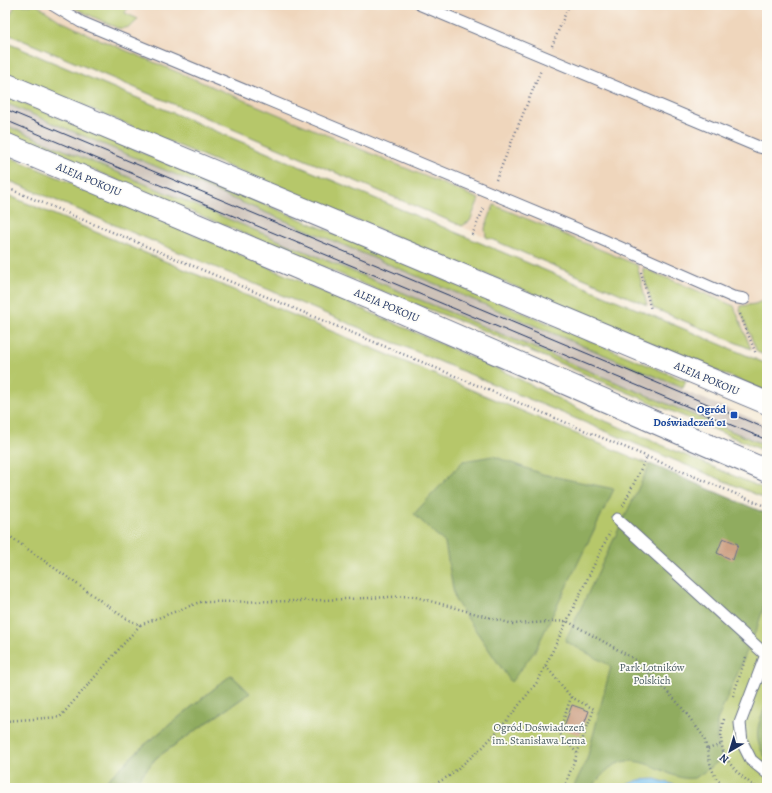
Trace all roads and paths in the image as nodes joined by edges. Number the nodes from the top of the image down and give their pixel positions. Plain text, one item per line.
1 (7, 5) edge
2 (53, 5) edge
3 (421, 5) edge
4 (569, 5) edge
5 (5, 9) edge
6 (550, 50) dead end
7 (543, 66) dead end
8 (5, 84) edge
9 (5, 144) edge
10 (764, 150) edge
11 (493, 186) dead end
12 (5, 187) edge
13 (487, 202) dead end
14 (472, 235) dead end
15 (636, 255) junction
16 (733, 297) junction
17 (744, 299) dead end
18 (651, 310) dead end
19 (756, 354) dead end
20 (767, 403) edge
21 (647, 456) junction
22 (767, 471) edge
23 (767, 507) edge
24 (617, 519) junction
25 (5, 533) edge
26 (567, 621) junction
27 (140, 625) junction
28 (748, 654) dead end
29 (767, 654) edge
30 (546, 666) junction
31 (571, 697) junction
32 (732, 698) dead end
33 (727, 713) dead end
34 (5, 721) edge
35 (722, 744) junction
36 (708, 749) junction
37 (577, 753) junction
38 (767, 773) edge
39 (428, 788) edge
40 (564, 788) edge
41 (725, 788) edge
42 (757, 788) edge

1 - 5 path
2 - 15 lane
3 - 10 lane
4 - 6 path
7 - 11 path
8 - 20 main road, ALEJA POKOJU
9 - 22 main road, ALEJA POKOJU
12 - 21 path
13 - 14 path
15 - 16 lane
15 - 18 path
16 - 17 lane
16 - 19 path
21 - 23 path
21 - 24 path
24 - 26 path
24 - 29 lane
25 - 27 path
26 - 27 path
26 - 30 path
26 - 36 path
27 - 34 path
28 - 32 path
29 - 38 lane
30 - 31 path
30 - 39 path
31 - 37 path
31 - 37 path
33 - 35 path
35 - 36 path
35 - 42 path
36 - 41 path
37 - 40 path

